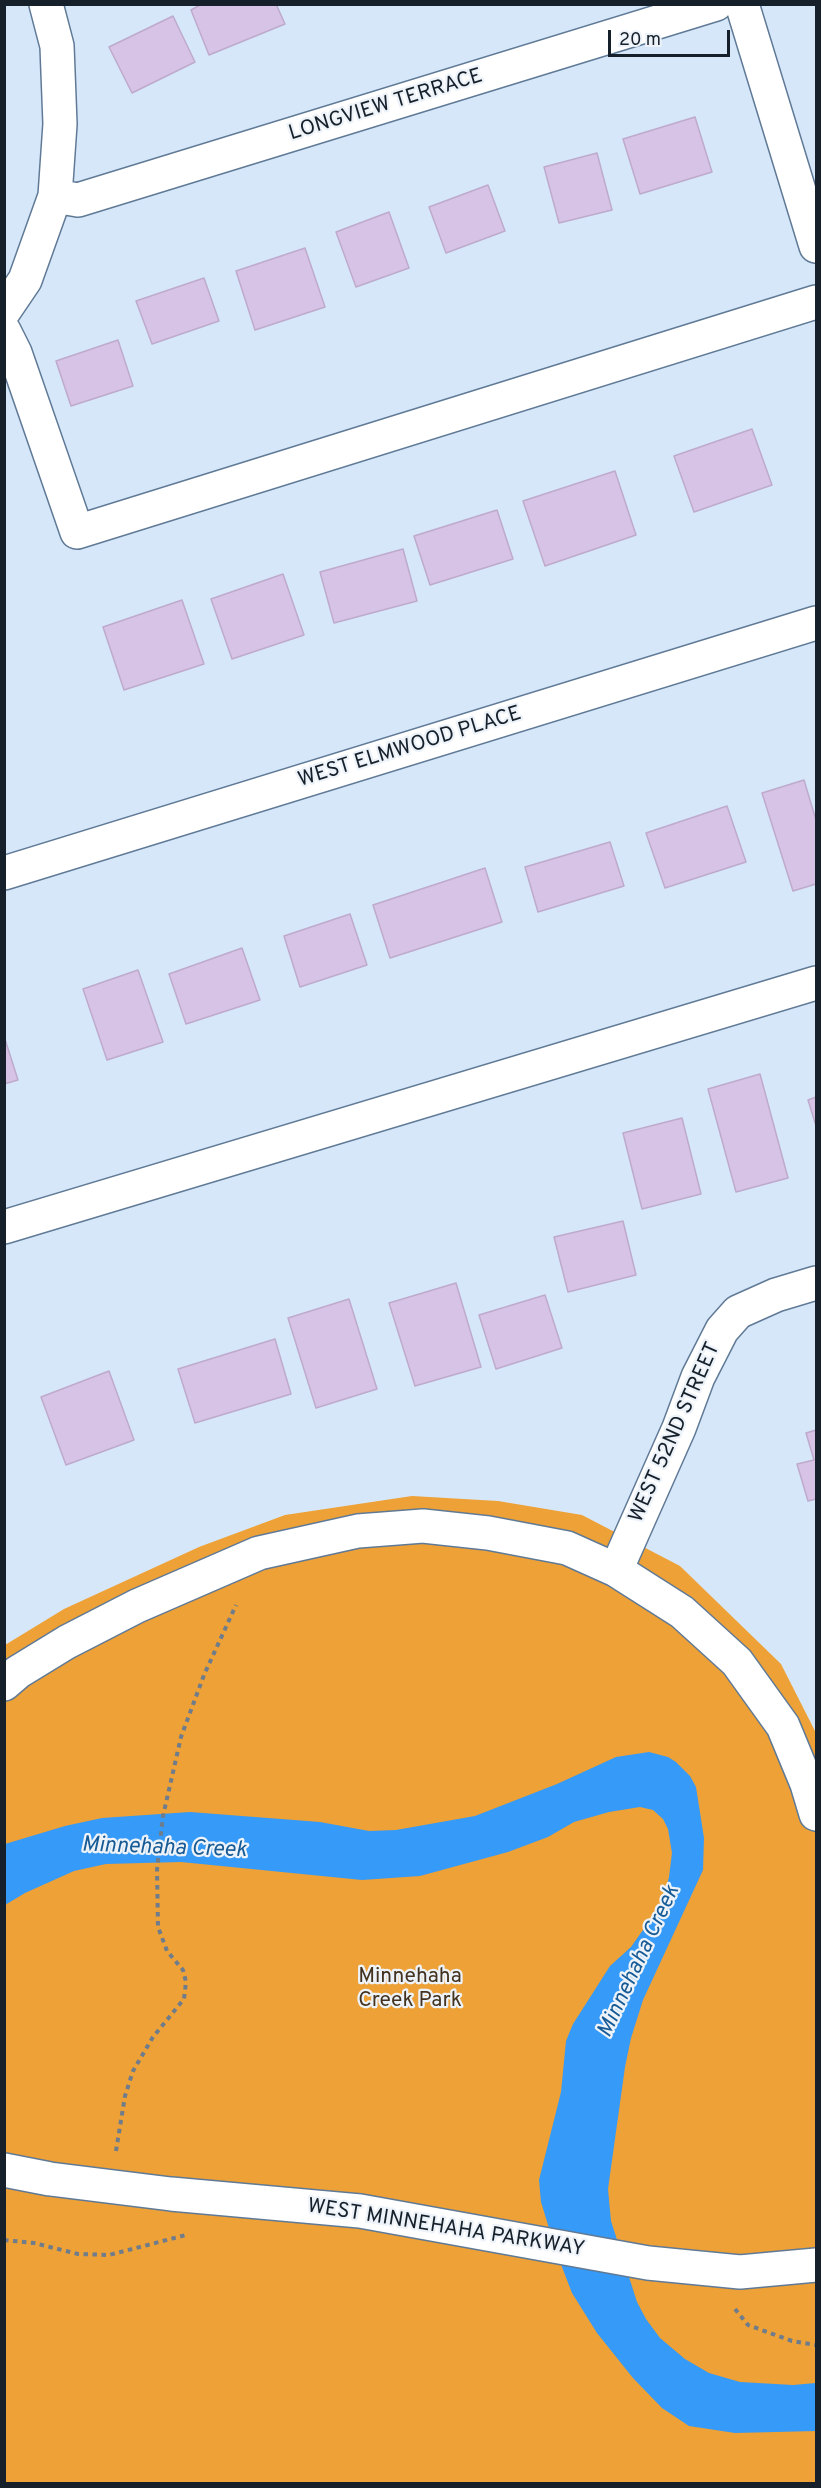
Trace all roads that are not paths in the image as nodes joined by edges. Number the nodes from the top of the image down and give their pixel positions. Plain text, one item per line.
1 (46, 4) edge
2 (717, 4) edge
3 (742, 4) edge
4 (55, 196) junction
5 (816, 246) edge
6 (816, 302) edge
7 (4, 311) edge
8 (4, 331) edge
9 (816, 623) edge
10 (4, 873) edge
11 (816, 983) edge
12 (4, 1227) edge
13 (816, 1283) edge
14 (616, 1570) junction
15 (4, 1684) edge
16 (816, 1814) edge
17 (4, 2170) edge
18 (816, 2265) edge

1 - 4 street
2 - 4 street, LONGVIEW TERRACE
3 - 5 street
4 - 7 street
6 - 8 street
9 - 10 street, WEST ELMWOOD PLACE
11 - 12 street
13 - 14 street, WEST 52ND STREET
14 - 15 street
14 - 16 street
17 - 18 street, WEST MINNEHAHA PARKWAY

